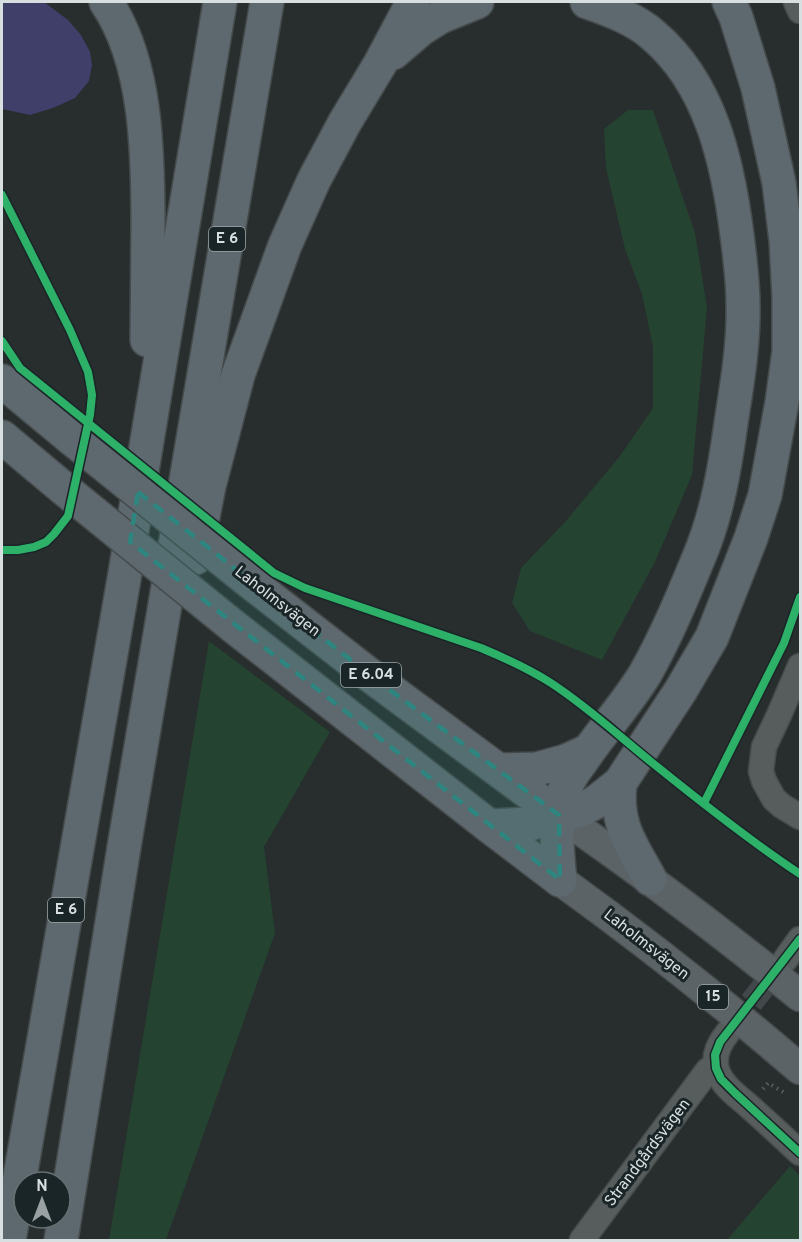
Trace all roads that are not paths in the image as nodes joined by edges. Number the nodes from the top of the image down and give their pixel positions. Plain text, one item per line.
1 (106, 2) edge
2 (220, 2) edge
3 (267, 2) edge
4 (413, 2) edge
5 (477, 2) edge
6 (587, 2) edge
7 (729, 2) edge
8 (796, 2) edge
9 (801, 11) edge
10 (380, 64) junction
11 (2, 381) edge
12 (2, 437) edge
13 (144, 457) junction
14 (801, 666) edge
15 (588, 751) junction
16 (500, 770) junction
17 (620, 783) junction
18 (559, 815) junction
19 (801, 817) edge
20 (489, 826) junction
21 (125, 841) junction
22 (650, 879) junction
23 (560, 880) junction
24 (801, 939) edge
25 (785, 960) tunnel mouth
26 (801, 996) edge
27 (729, 1031) tunnel mouth
28 (716, 1068) junction
29 (793, 1082) edge
30 (801, 1153) edge
31 (9, 1240) edge
32 (61, 1240) edge
33 (582, 1240) edge

1 - 13 highway
2 - 13 highway, E 6
3 - 21 highway, E 6
4 - 10 highway
5 - 10 highway
6 - 15 highway
7 - 17 highway
8 - 9 street
10 - 21 highway
11 - 16 highway, Laholmsvägen / E 6.04, bridge
12 - 20 highway, Laholmsvägen / E 6.04, bridge
13 - 31 highway, E 6
14 - 19 street
15 - 16 highway
15 - 18 highway
16 - 18 highway, Laholmsvägen / E 6.04
17 - 18 highway
17 - 22 highway
18 - 20 highway
18 - 22 main road, Laholmsvägen
18 - 23 highway
20 - 23 highway, Laholmsvägen / E 6.04
21 - 32 highway, E 6
22 - 26 main road, Laholmsvägen
23 - 29 main road, Laholmsvägen / 15
24 - 25 street
27 - 28 street
28 - 30 street
28 - 33 street, Strandgårdsvägen

